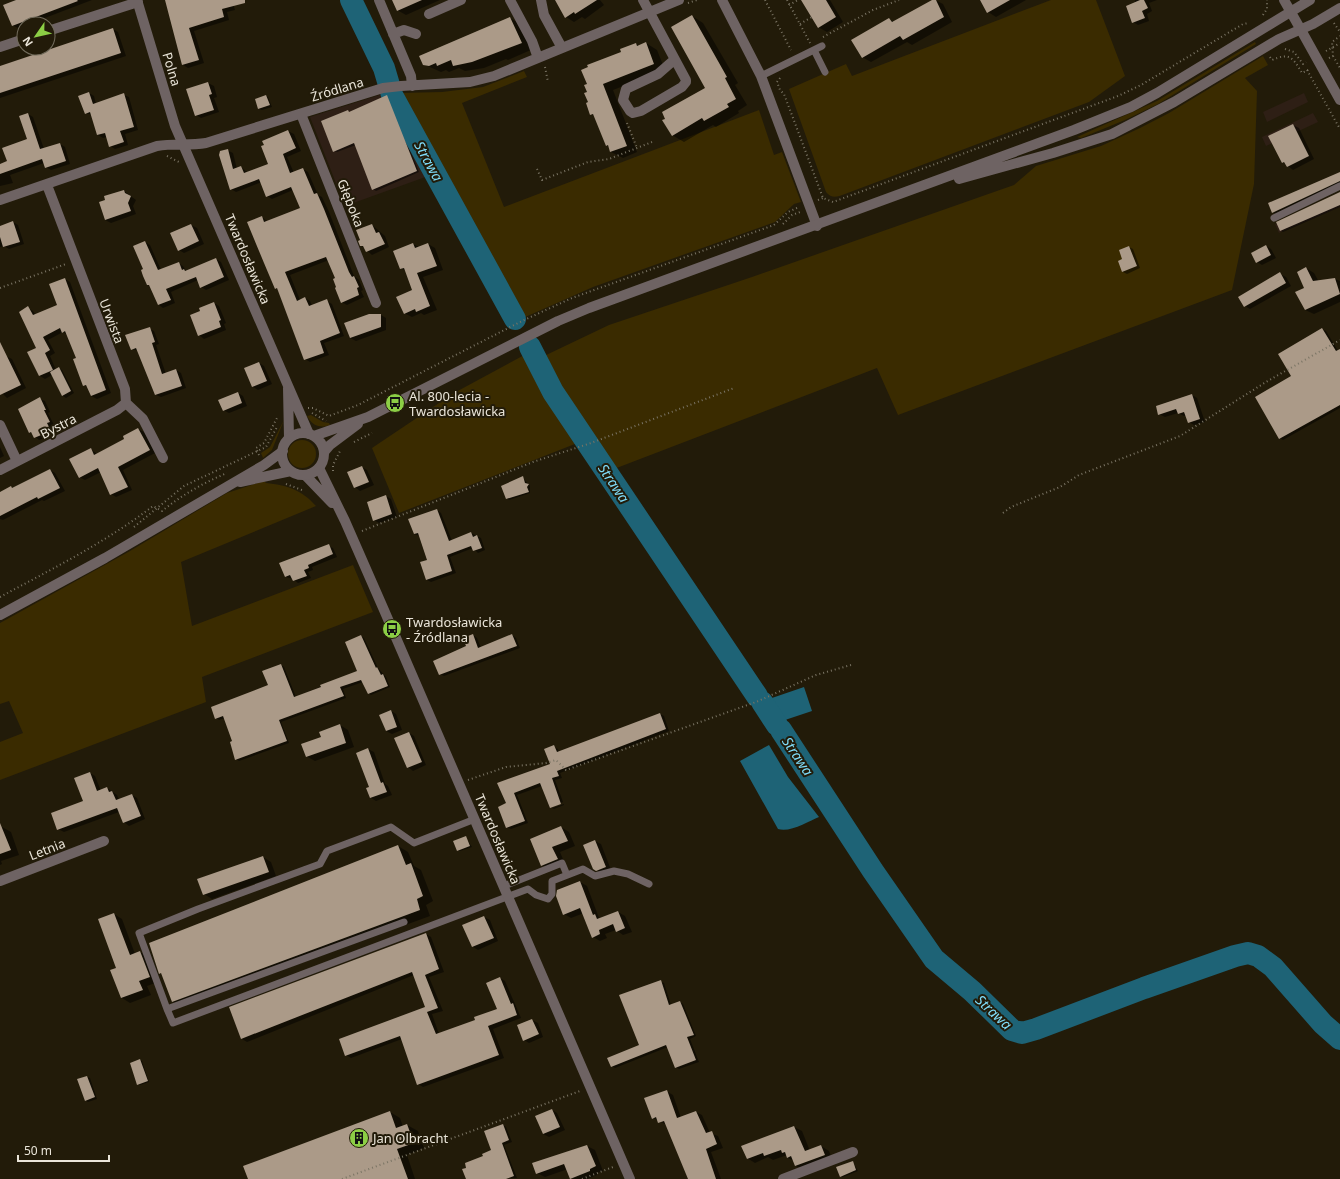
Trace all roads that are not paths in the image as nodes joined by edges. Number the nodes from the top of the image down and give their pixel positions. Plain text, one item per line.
1 (379, 0) edge
2 (461, 0) edge
3 (510, 0) edge
4 (541, 0) edge
5 (643, 0) edge
6 (679, 0) edge
7 (722, 0) edge
8 (1284, 0) edge
9 (1310, 0) edge
10 (138, 1) edge
11 (1340, 8) edge
12 (650, 12) junction
13 (1291, 12) junction
14 (429, 14) dead end
15 (56, 28) edge
16 (1301, 30) junction
17 (393, 34) junction
18 (416, 34) dead end
19 (16, 42) edge
20 (820, 43) road end
21 (0, 47) edge
22 (562, 48) junction
23 (814, 50) junction
24 (543, 60) junction
25 (674, 60) junction
26 (825, 72) dead end
27 (761, 76) junction
28 (412, 86) junction
29 (1340, 100) edge
30 (301, 114) junction
31 (184, 145) junction
32 (47, 185) junction
33 (1340, 186) edge
34 (891, 198) junction
35 (0, 200) edge
36 (1274, 218) dead end
37 (817, 226) junction
38 (376, 303) dead end
39 (287, 382) junction
40 (126, 402) junction
41 (368, 417) junction
42 (0, 425) edge
43 (312, 435) junction
44 (289, 438) junction
45 (283, 452) junction
46 (324, 452) junction
47 (163, 458) dead end
48 (17, 461) junction
49 (319, 468) junction
50 (0, 470) edge
51 (291, 471) junction
52 (305, 475) junction
53 (223, 488) junction
54 (339, 511) junction
55 (0, 615) edge
56 (475, 820) junction
57 (104, 841) dead end
58 (567, 875) junction
59 (0, 881) edge
60 (649, 884) dead end
61 (504, 886) junction
62 (508, 897) junction
63 (404, 922) dead end
64 (167, 1009) junction
65 (854, 1152) dead end
66 (630, 1179) edge
67 (783, 1179) edge

1 - 17 street
2 - 14 street
3 - 24 street
4 - 22 street
5 - 12 street
6 - 12 street, Źródlana
7 - 27 street
8 - 13 street
9 - 13 street
10 - 15 street
10 - 31 street, Polna
11 - 16 street
12 - 22 street, Źródlana
12 - 25 street
13 - 16 street
13 - 34 street
16 - 29 street
16 - 34 street
17 - 18 street
17 - 28 street
19 - 21 street
20 - 23 lane
22 - 24 street, Źródlana
23 - 26 lane
23 - 27 lane
24 - 28 street, Źródlana
25 - 25 street
27 - 37 street
28 - 30 street, Źródlana
30 - 31 street, Źródlana
30 - 38 street, Głęboka
31 - 32 street, Źródlana
31 - 39 street, Twardosławicka
32 - 35 street, Źródlana
32 - 40 street, Urwista
33 - 36 lane
34 - 37 street
37 - 41 street
39 - 43 street, Twardosławicka
39 - 44 street, Twardosławicka
40 - 47 street
40 - 48 street, Bystra
41 - 43 street
41 - 46 street
42 - 48 street
43 - 44 street
43 - 46 street
44 - 45 street
45 - 51 street
45 - 53 street
46 - 49 street
48 - 50 street, Bystra
49 - 52 street
49 - 54 street, Twardosławicka
51 - 52 street
51 - 53 street
52 - 54 street, Twardosławicka
53 - 55 street
54 - 56 street, Twardosławicka
56 - 61 street, Twardosławicka
56 - 64 lane
57 - 59 street, Letnia
58 - 60 lane
58 - 61 lane
58 - 62 lane
61 - 62 street, Twardosławicka
62 - 64 lane
62 - 66 street, Twardosławicka
63 - 64 lane
65 - 67 street

